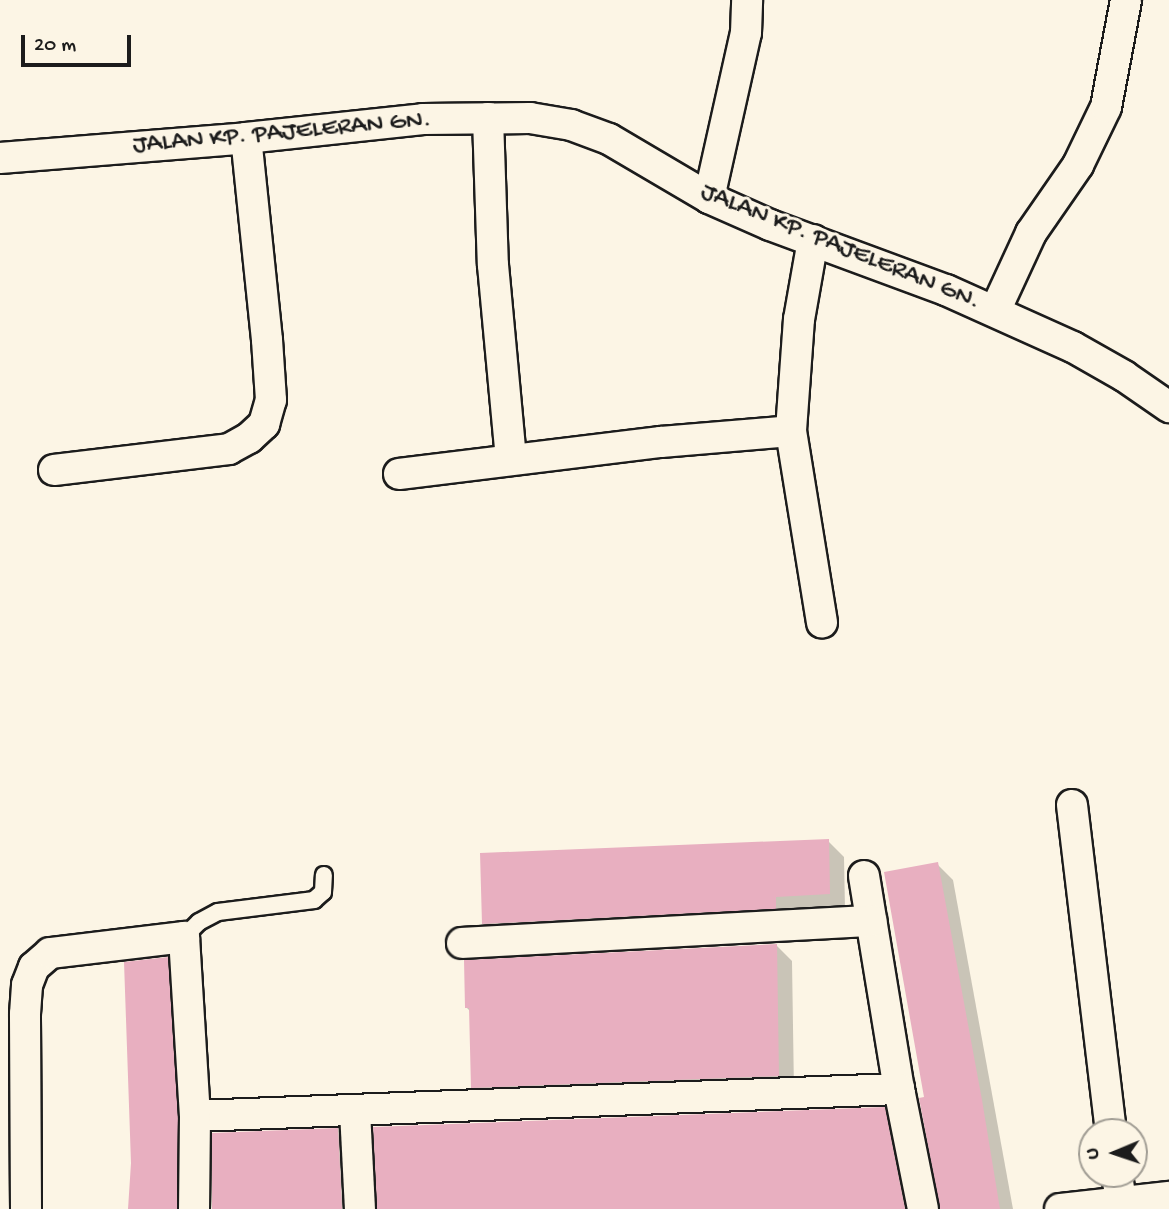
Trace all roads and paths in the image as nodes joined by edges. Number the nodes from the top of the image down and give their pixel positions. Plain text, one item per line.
1 (747, 0) edge
2 (1126, 0) edge
3 (488, 118) junction
4 (246, 138) junction
5 (0, 158) edge
6 (709, 198) junction
7 (813, 240) junction
8 (995, 311) junction
9 (1169, 407) edge
10 (791, 431) junction
11 (510, 459) junction
12 (54, 470) dead end
13 (399, 474) dead end
14 (822, 623) dead end
15 (1072, 805) dead end
16 (324, 875) dead end
17 (864, 876) dead end
18 (871, 921) junction
19 (184, 936) junction
20 (462, 943) dead end
21 (899, 1089) junction
22 (355, 1111) junction
23 (195, 1115) junction
24 (1109, 1118) edge
25 (1119, 1188) edge
26 (1169, 1197) edge
27 (26, 1209) edge
28 (194, 1209) edge
29 (360, 1209) edge
30 (923, 1209) edge
31 (1060, 1209) edge

1 - 6 street
2 - 8 street
3 - 4 street, JALAN KP. PAJELERAN GN.
3 - 6 street, JALAN KP. PAJELERAN GN.
3 - 11 street
4 - 5 street, JALAN KP. PAJELERAN GN.
4 - 12 street
6 - 7 street, JALAN KP. PAJELERAN GN.
7 - 8 street, JALAN KP. PAJELERAN GN.
7 - 10 street
8 - 9 street, JALAN KP. PAJELERAN GN.
10 - 11 street
10 - 14 street
11 - 13 street
15 - 24 street
16 - 19 lane
17 - 18 street
18 - 20 street
18 - 21 street
19 - 23 street
19 - 27 street
21 - 22 street
21 - 30 street
22 - 23 street
22 - 29 street
23 - 28 street
25 - 26 street
25 - 31 street

